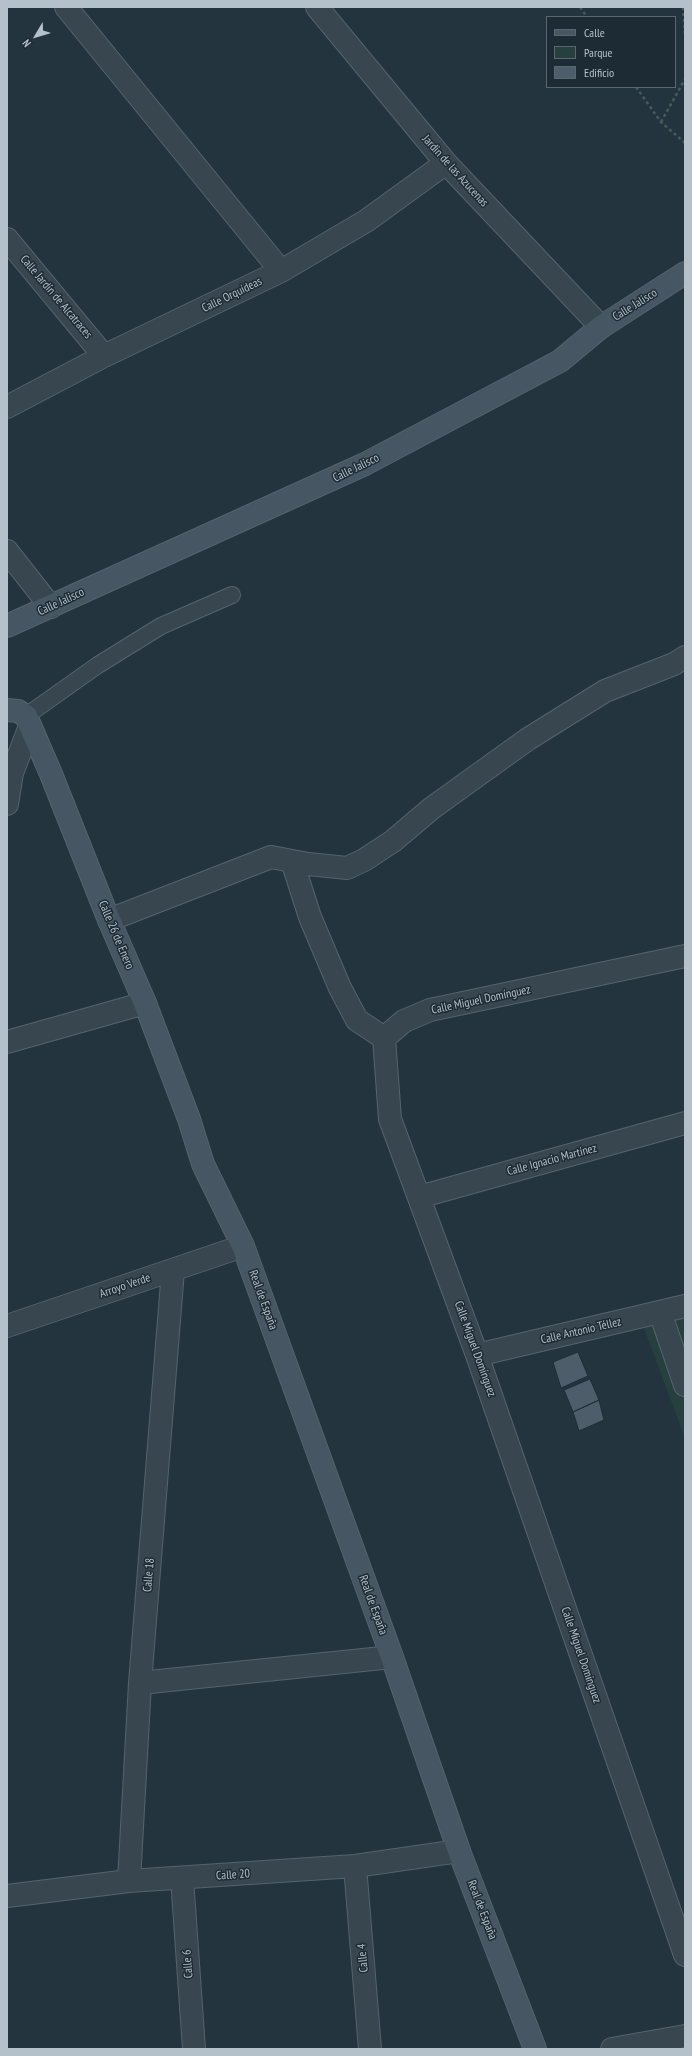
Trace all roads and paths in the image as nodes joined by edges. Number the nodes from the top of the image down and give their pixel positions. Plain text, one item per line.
1 (66, 7) edge
2 (317, 7) edge
3 (580, 7) edge
4 (683, 7) edge
5 (586, 16) edge
6 (685, 34) edge
7 (685, 79) edge
8 (637, 88) edge
9 (661, 122) junction
10 (685, 143) edge
11 (446, 163) junction
12 (7, 239) edge
13 (281, 271) junction
14 (685, 273) edge
15 (601, 327) junction
16 (104, 356) junction
17 (7, 407) edge
18 (7, 552) edge
19 (232, 595) dead end
20 (51, 607) junction
21 (7, 626) edge
22 (685, 657) edge
23 (20, 716) edge
24 (7, 804) edge
25 (292, 861) junction
26 (109, 920) junction
27 (685, 956) edge
28 (145, 1003) junction
29 (384, 1038) junction
30 (7, 1042) edge
31 (685, 1123) edge
32 (203, 1164) joint
33 (418, 1197) junction
34 (243, 1246) junction
35 (173, 1270) junction
36 (685, 1306) edge
37 (660, 1312) junction
38 (7, 1326) edge
39 (477, 1355) junction
40 (685, 1385) edge
41 (392, 1656) junction
42 (140, 1682) junction
43 (459, 1851) junction
44 (356, 1866) junction
45 (182, 1878) junction
46 (129, 1881) junction
47 (7, 1896) edge
48 (685, 1955) edge
49 (685, 2036) edge
50 (194, 2049) edge
51 (370, 2049) edge
52 (535, 2049) edge
53 (612, 2049) edge

1 - 13 street
2 - 11 street, Jardin de las Azucenas
3 - 5 path
4 - 6 path
7 - 9 path
8 - 9 path
9 - 10 path
11 - 13 street, Calle Orquídeas
11 - 15 street, Jardin de las Azucenas
12 - 16 street, Calle Jardín de Alcatraces
13 - 16 street, Calle Orquídeas
14 - 15 street, Calle Jalisco
15 - 20 street, Calle Jalisco
16 - 17 street, Calle Orquídeas
18 - 20 street
19 - 23 lane
20 - 21 street, Calle Jalisco
22 - 25 street
23 - 24 street
23 - 26 street, Calle 26 de Enero
25 - 26 street
25 - 29 street
26 - 28 street, Calle 26 de Enero
27 - 29 street, Calle Miguel Domínguez
28 - 30 street
28 - 32 street, Calle 26 de Enero
29 - 33 street, Calle Miguel Domínguez
31 - 33 street, Calle Ignacio Martínez
32 - 34 street, Real de España
33 - 39 street, Calle Miguel Domínguez
34 - 35 street, Arroyo Verde
34 - 41 street, Real de España
35 - 38 street, Arroyo Verde
35 - 42 street, Calle 18
36 - 37 street, Calle Antonio Téllez
37 - 39 street, Calle Antonio Téllez
37 - 40 street
39 - 48 street, Calle Miguel Domínguez
41 - 42 street
41 - 43 street, Real de España
42 - 46 street, Calle 18
43 - 44 street, Calle 20
43 - 52 street, Real de España
44 - 45 street, Calle 20
44 - 51 street, Calle 4
45 - 46 street, Calle 20
45 - 50 street, Calle 6
46 - 47 street, Calle 20
49 - 53 street

